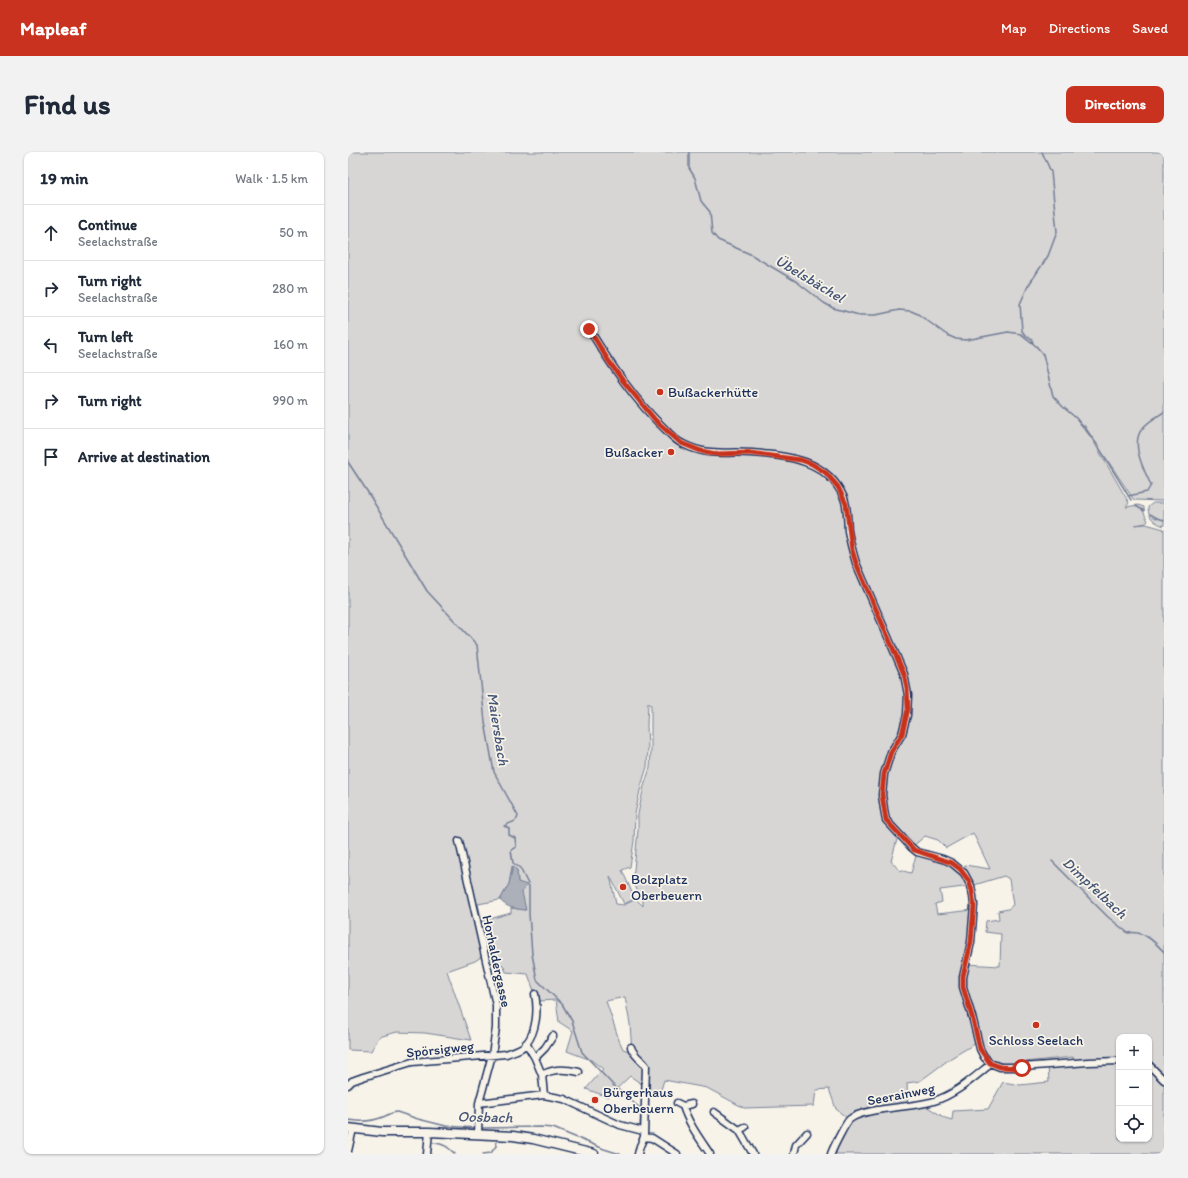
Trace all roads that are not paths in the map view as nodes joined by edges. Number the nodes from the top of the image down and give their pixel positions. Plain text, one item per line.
1 (589, 329) dead end
2 (459, 841) dead end
3 (535, 994) dead end
4 (553, 1036) dead end
5 (526, 1043) junction
6 (631, 1047) dead end
7 (492, 1055) junction
8 (535, 1058) junction
9 (1116, 1061) edge
10 (988, 1067) dead end
11 (1152, 1068) edge
12 (579, 1072) dead end
13 (542, 1075) junction
14 (1164, 1080) edge
15 (348, 1085) edge
16 (544, 1095) junction
17 (479, 1103) junction
18 (677, 1103) dead end
19 (692, 1104) dead end
20 (683, 1106) junction
21 (714, 1112) dead end
22 (351, 1128) edge
23 (478, 1131) junction
24 (429, 1132) junction
25 (807, 1133) dead end
26 (644, 1134) junction
27 (348, 1153) edge
28 (427, 1154) edge
29 (594, 1154) edge
30 (638, 1154) edge
31 (677, 1154) edge
32 (710, 1154) edge
33 (753, 1154) edge
34 (794, 1154) edge
35 (831, 1154) edge

1 - 9 street
2 - 7 street, Horhaldergasse
3 - 5 street
4 - 8 street
5 - 7 street, Spörsigweg
5 - 8 street
6 - 26 street
7 - 15 street, Spörsigweg
7 - 17 street, Horhaldergasse
8 - 13 street
10 - 35 street, Seerainweg
11 - 14 street
12 - 13 street
13 - 16 street
16 - 17 street
16 - 26 street
17 - 23 street, Horhaldergasse
18 - 20 street
19 - 20 street
20 - 32 street
21 - 33 street
22 - 24 main road
22 - 27 street
23 - 24 main road
23 - 29 main road
24 - 28 street
25 - 34 street
26 - 30 street
26 - 31 street

